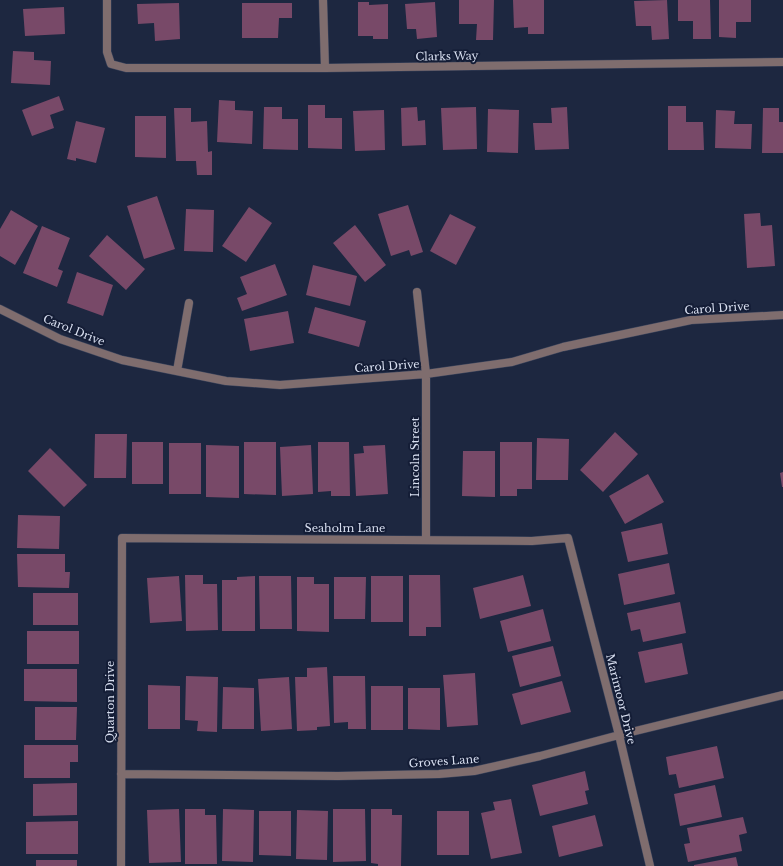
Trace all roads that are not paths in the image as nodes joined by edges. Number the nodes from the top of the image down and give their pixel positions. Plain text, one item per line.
1 (107, 0) edge
2 (323, 0) edge
3 (783, 62) edge
4 (325, 68) junction
5 (417, 292) dead end
6 (189, 303) dead end
7 (0, 309) edge
8 (783, 315) edge
9 (177, 371) junction
10 (426, 374) junction
11 (122, 538) joint
12 (568, 538) joint
13 (426, 540) junction
14 (783, 695) edge
15 (619, 735) junction
16 (121, 774) junction
17 (121, 866) edge
18 (650, 866) edge

1 - 4 street, Clarks Way
2 - 4 street
3 - 4 street, Clarks Way
5 - 10 street, Lincoln Street
6 - 9 street
7 - 9 street, Carol Drive
8 - 10 street, Carol Drive
9 - 10 street, Carol Drive
10 - 13 street, Lincoln Street
11 - 13 street, Seaholm Lane
11 - 16 street, Quarton Drive
12 - 13 street, Seaholm Lane
12 - 15 street, Marimoor Drive
14 - 15 street, Groves Lane
15 - 16 street, Groves Lane
15 - 18 street, Marimoor Drive
16 - 17 street, Quarton Drive

